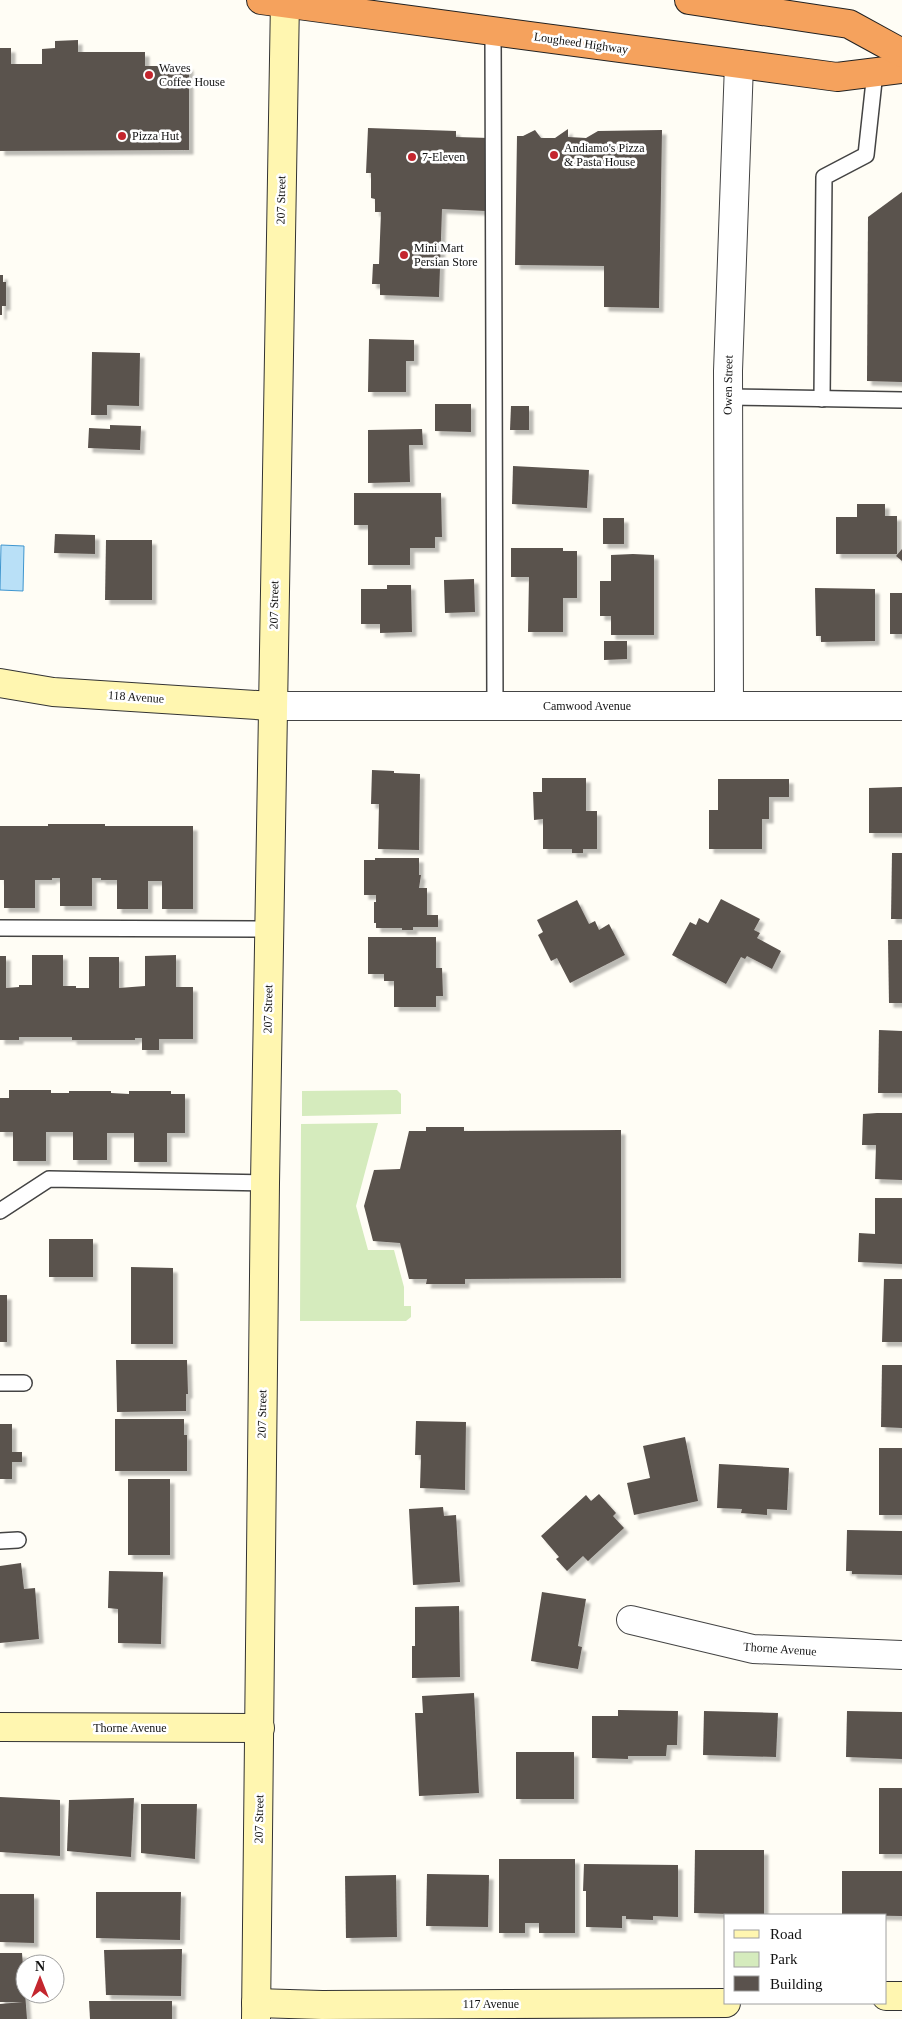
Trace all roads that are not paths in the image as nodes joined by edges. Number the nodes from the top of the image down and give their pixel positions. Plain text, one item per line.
1 (690, 0) edge
2 (277, 1) edge
3 (493, 31) junction
4 (902, 53) edge
5 (739, 64) junction
6 (902, 69) edge
7 (875, 72) junction
8 (728, 397) junction
9 (822, 399) junction
10 (902, 400) edge
11 (0, 683) edge
12 (272, 706) junction
13 (495, 706) junction
14 (729, 706) junction
15 (902, 706) edge
16 (0, 928) edge
17 (269, 929) junction
18 (265, 1183) junction
19 (0, 1211) edge
20 (0, 1383) edge
21 (24, 1383) dead end
22 (0, 1540) edge
23 (18, 1540) dead end
24 (631, 1620) dead end
25 (902, 1655) edge
26 (0, 1727) edge
27 (260, 1728) junction
28 (887, 1996) edge
29 (902, 1996) edge
30 (724, 2003) edge
31 (256, 2011) edge

1 - 4 highway
2 - 3 highway, Lougheed Highway
2 - 12 street, 207 Street
3 - 5 highway, Lougheed Highway
3 - 13 lane
5 - 7 highway, Lougheed Highway
5 - 8 street, Owen Street
6 - 7 highway, Lougheed Highway
7 - 9 lane
8 - 9 lane
8 - 14 street, Owen Street
9 - 10 lane
11 - 12 street, 118 Avenue
12 - 13 street, Camwood Avenue
12 - 17 street, 207 Street
13 - 14 street, Camwood Avenue
14 - 15 street, Camwood Avenue
16 - 17 lane
17 - 18 street, 207 Street
18 - 19 lane
18 - 27 street, 207 Street
20 - 21 lane
22 - 23 lane
24 - 25 street, Thorne Avenue
26 - 27 street, Thorne Avenue
27 - 31 street, 207 Street
28 - 29 street
30 - 31 street, 117 Avenue

